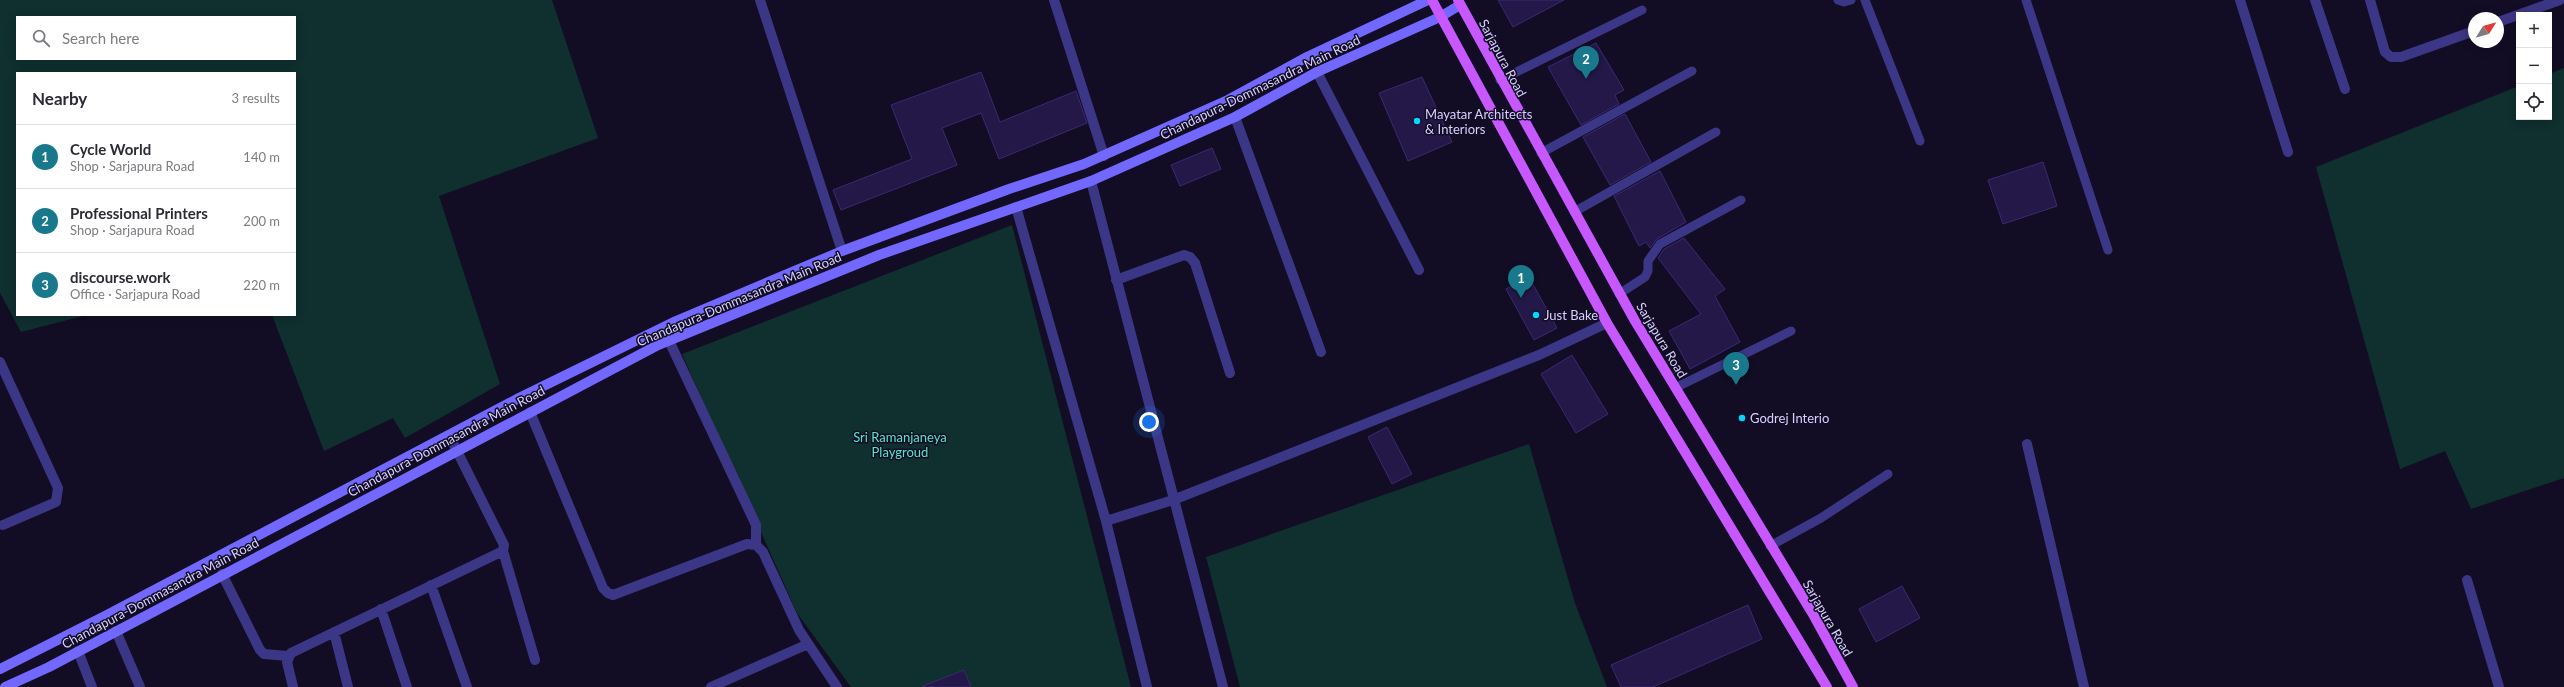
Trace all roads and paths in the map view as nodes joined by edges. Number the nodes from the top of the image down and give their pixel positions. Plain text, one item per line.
1 (760, 0) edge
2 (1054, 0) edge
3 (1428, 0) edge
4 (1432, 0) edge
5 (1838, 0) edge
6 (1851, 0) edge
7 (1865, 0) edge
8 (2026, 0) edge
9 (2240, 0) edge
10 (2315, 0) edge
11 (2370, 0) edge
12 (2560, 0) edge
13 (1459, 2) edge
14 (1642, 10) dead end
15 (1440, 17) junction
16 (2504, 20) edge
17 (2468, 33) edge
18 (1692, 71) dead end
19 (1317, 72) junction
20 (1500, 80) junction
21 (2345, 89) dead end
22 (1235, 117) junction
23 (1716, 132) dead end
24 (1920, 141) dead end
25 (2288, 152) dead end
26 (1541, 153) junction
27 (1104, 156) junction
28 (1091, 181) junction
29 (1741, 200) dead end
30 (1016, 207) junction
31 (1574, 212) junction
32 (2108, 250) dead end
33 (842, 251) junction
34 (1419, 270) dead end
35 (1116, 280) junction
36 (1619, 294) junction
37 (1607, 323) junction
38 (663, 328) junction
39 (1791, 331) dead end
40 (669, 340) junction
41 (1321, 352) dead end
42 (0, 362) edge
43 (1230, 373) dead end
44 (1675, 388) junction
45 (530, 412) junction
46 (449, 435) junction
47 (2027, 444) dead end
48 (457, 450) junction
49 (1888, 474) dead end
50 (1173, 500) junction
51 (1106, 521) junction
52 (2, 525) dead end
53 (756, 545) junction
54 (1770, 546) junction
55 (503, 551) junction
56 (222, 574) junction
57 (2467, 580) dead end
58 (431, 585) junction
59 (381, 609) junction
60 (116, 631) junction
61 (334, 632) junction
62 (808, 644) junction
63 (78, 651) junction
64 (288, 656) junction
65 (535, 660) dead end
66 (0, 669) edge
67 (6, 687) edge
68 (92, 687) edge
69 (140, 687) edge
70 (293, 687) edge
71 (348, 687) edge
72 (407, 687) edge
73 (467, 687) edge
74 (711, 687) edge
75 (837, 687) edge
76 (1147, 687) edge
77 (1224, 687) edge
78 (1828, 687) edge
79 (1853, 687) edge
80 (2084, 687) edge
81 (2499, 687) edge

1 - 33 street
2 - 27 street
3 - 27 main road, Chandapura-Dommasandra Main Road
4 - 15 main road
5 - 6 lane
7 - 24 lane
8 - 32 lane
9 - 25 street
10 - 21 street
11 - 17 street
12 - 16 street
13 - 15 main road, Chandapura-Dommasandra Main Road
13 - 20 main road, Sarjapura Road
14 - 20 lane
15 - 19 main road, Chandapura-Dommasandra Main Road
15 - 37 main road
18 - 26 lane
19 - 22 main road, Chandapura-Dommasandra Main Road
19 - 34 street
20 - 26 main road, Sarjapura Road
22 - 28 main road, Chandapura-Dommasandra Main Road
22 - 41 street
23 - 31 lane
26 - 31 main road, Sarjapura Road
27 - 33 main road, Chandapura-Dommasandra Main Road
28 - 30 main road, Chandapura-Dommasandra Main Road
28 - 35 street
29 - 36 lane
30 - 40 main road, Chandapura-Dommasandra Main Road
30 - 51 street
31 - 36 main road, Sarjapura Road
33 - 38 main road, Chandapura-Dommasandra Main Road
35 - 43 street
35 - 50 street
36 - 44 main road, Sarjapura Road
37 - 50 street
37 - 78 main road
38 - 40 street
38 - 46 main road, Chandapura-Dommasandra Main Road
39 - 44 lane
40 - 45 main road, Chandapura-Dommasandra Main Road
40 - 53 street
42 - 52 street
44 - 54 main road, Sarjapura Road
45 - 48 main road, Chandapura-Dommasandra Main Road
45 - 53 street
46 - 48 street
46 - 66 main road, Chandapura-Dommasandra Main Road
47 - 80 street
48 - 55 street
48 - 56 main road, Chandapura-Dommasandra Main Road
49 - 54 lane
50 - 51 street
50 - 77 street
51 - 76 street
53 - 62 street
54 - 79 main road, Sarjapura Road
55 - 58 street
55 - 65 street
56 - 60 main road, Chandapura-Dommasandra Main Road
56 - 64 street
57 - 81 street
58 - 59 street
58 - 73 street
59 - 61 street
59 - 72 street
60 - 63 main road, Chandapura-Dommasandra Main Road
60 - 69 street
61 - 64 street
61 - 71 street
62 - 74 street
62 - 75 street
63 - 67 main road, Chandapura-Dommasandra Main Road
63 - 68 street
64 - 70 street

